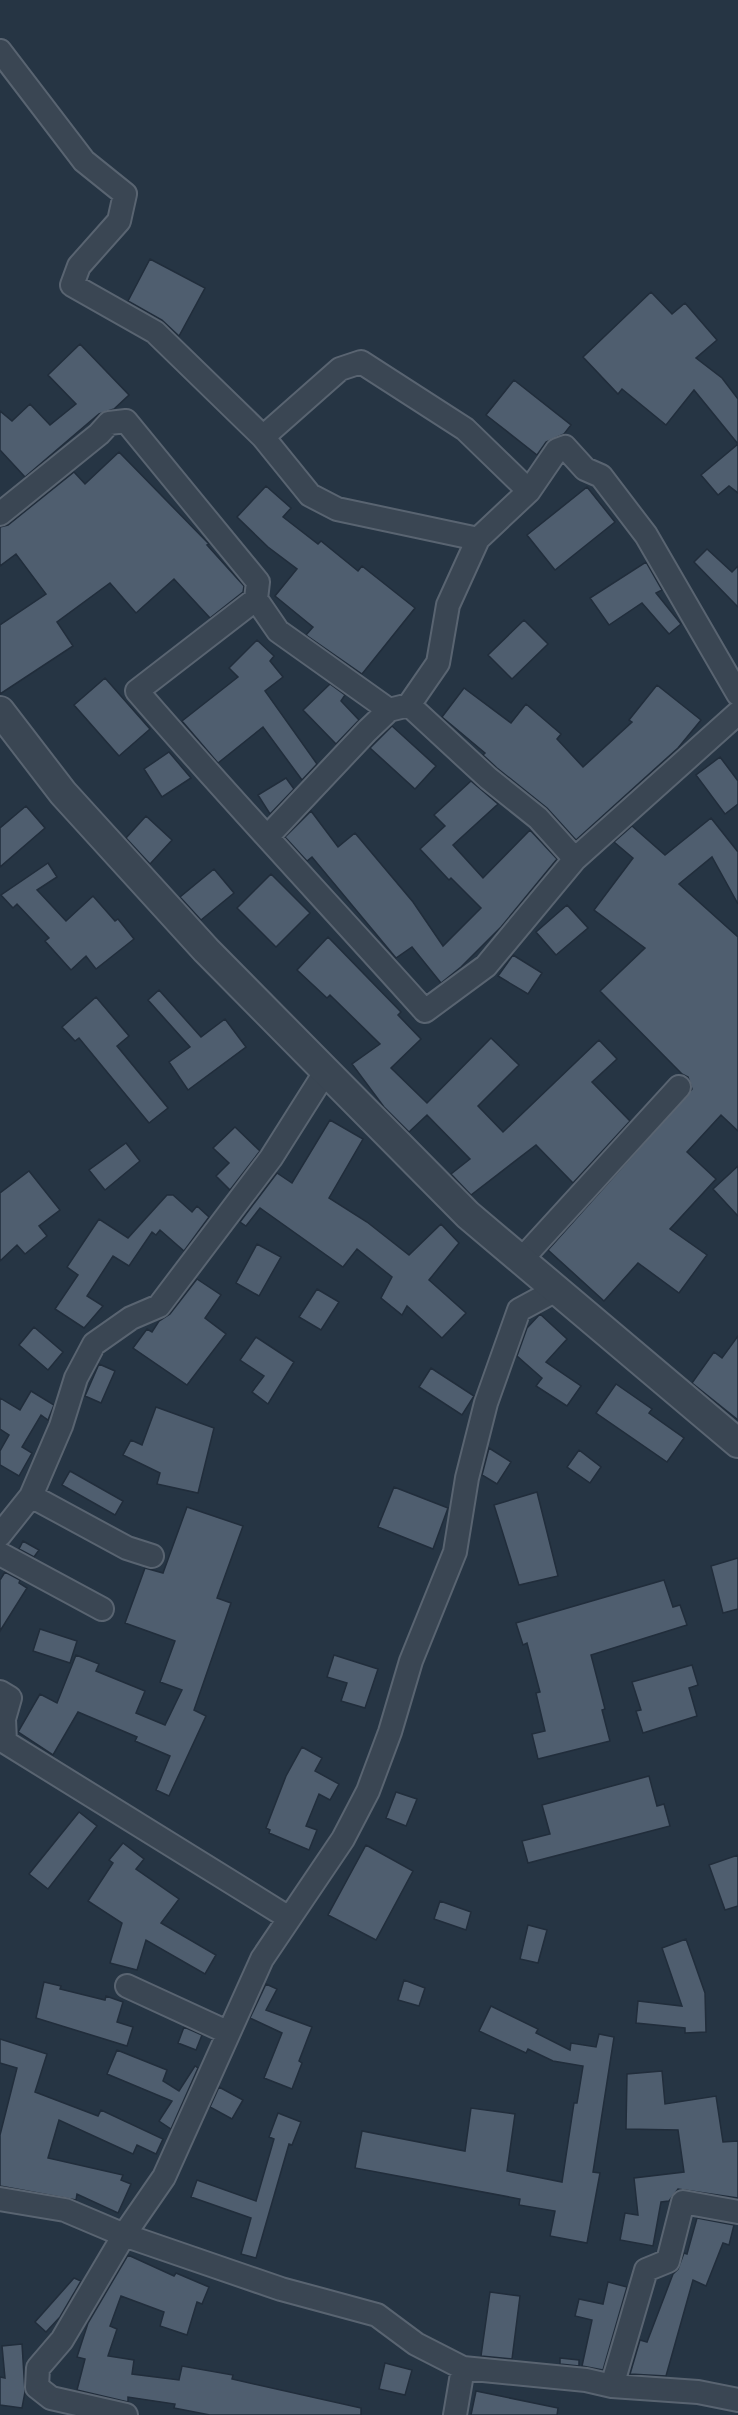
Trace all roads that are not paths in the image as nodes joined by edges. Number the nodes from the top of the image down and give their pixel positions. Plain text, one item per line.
1 (0, 51) edge
2 (263, 437) junction
3 (529, 491) junction
4 (0, 514) edge
5 (478, 539) junction
6 (256, 599) junction
7 (738, 694) edge
8 (399, 708) junction
9 (0, 711) edge
10 (738, 713) edge
11 (268, 836) junction
12 (575, 859) junction
13 (326, 1071) junction
14 (679, 1087) dead end
15 (521, 1260) junction
16 (556, 1290) junction
17 (738, 1443) edge
18 (31, 1496) junction
19 (0, 1535) edge
20 (0, 1554) edge
21 (152, 1557) dead end
22 (102, 1609) dead end
23 (0, 1692) edge
24 (289, 1918) junction
25 (127, 1986) dead end
26 (227, 2032) junction
27 (0, 2199) edge
28 (738, 2212) edge
29 (124, 2235) junction
30 (463, 2368) junction
31 (612, 2386) junction
32 (738, 2400) edge
33 (126, 2415) edge
34 (455, 2415) edge

1 - 2 street
2 - 3 street
2 - 5 street
3 - 5 street
3 - 7 street
4 - 6 street
5 - 8 street
6 - 8 street
6 - 11 street
8 - 11 street
8 - 12 street
9 - 13 street
10 - 12 street
11 - 12 street
13 - 15 street
13 - 18 street
14 - 15 street
15 - 16 street
16 - 17 street
16 - 24 street
18 - 19 street
18 - 21 street
20 - 22 street
23 - 24 street
24 - 26 street
25 - 26 street
26 - 29 street
27 - 29 street
28 - 31 street
29 - 30 street
29 - 33 street
30 - 31 street
30 - 34 street
31 - 32 street

